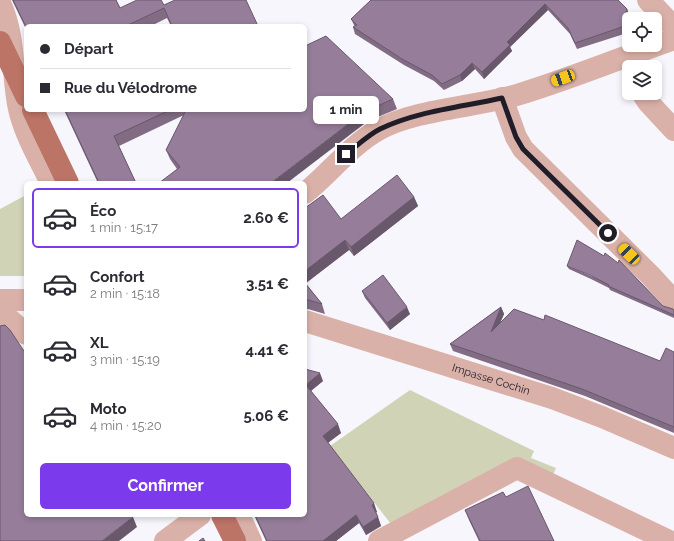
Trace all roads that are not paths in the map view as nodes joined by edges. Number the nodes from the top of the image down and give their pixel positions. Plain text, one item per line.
1 (648, 0) edge
2 (0, 3) edge
3 (670, 17) edge
4 (674, 38) edge
5 (0, 42) edge
6 (633, 60) edge
7 (622, 65) edge
8 (14, 72) junction
9 (24, 92) edge
10 (502, 98) junction
11 (647, 100) edge
12 (34, 112) edge
13 (674, 130) edge
14 (50, 181) edge
15 (67, 181) edge
16 (307, 191) edge
17 (0, 300) edge
18 (24, 300) edge
19 (674, 300) edge
20 (0, 311) edge
21 (307, 322) edge
22 (24, 332) edge
23 (674, 448) edge
24 (197, 517) edge
25 (223, 517) edge
26 (240, 517) edge
27 (165, 541) edge
28 (235, 541) edge
29 (251, 541) edge
30 (379, 541) edge
31 (669, 541) edge

1 - 3 street
2 - 8 street
4 - 6 street
5 - 8 main road
7 - 10 street
8 - 9 main road
8 - 14 street
10 - 16 street
10 - 19 street
11 - 13 street
12 - 15 main road
17 - 18 street
20 - 22 street
21 - 23 street, Impasse Cochin
24 - 27 street
25 - 28 main road
26 - 29 street
30 - 31 street

